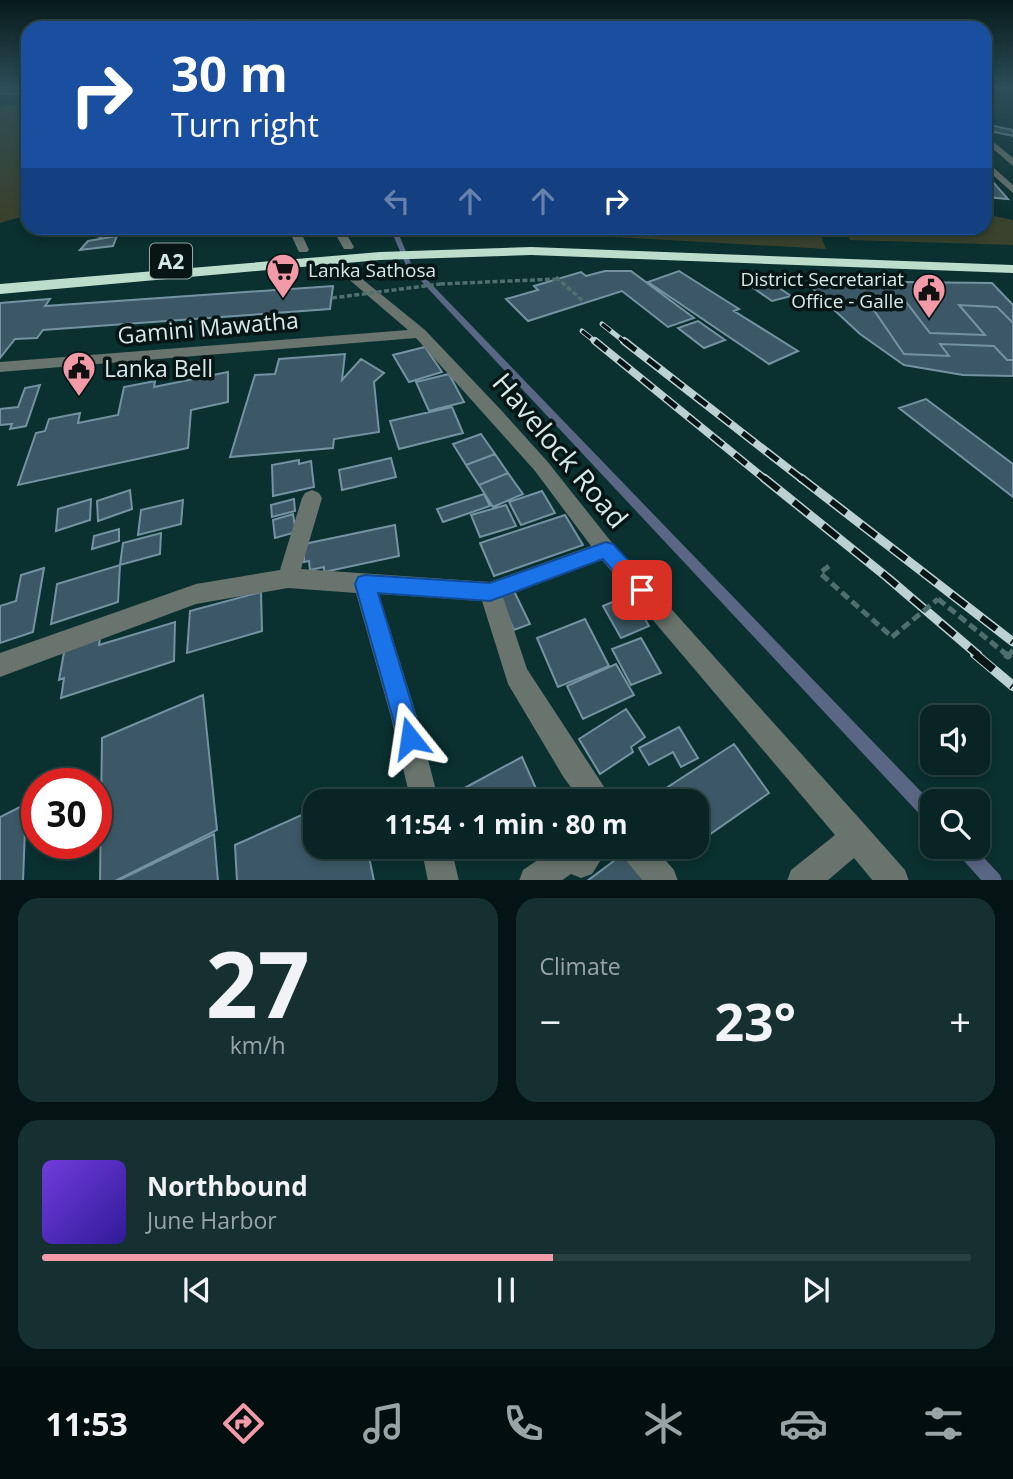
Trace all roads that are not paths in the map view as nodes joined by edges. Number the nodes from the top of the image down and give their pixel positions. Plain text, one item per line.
1 (992, 143) edge
2 (1013, 163) edge
3 (992, 170) edge
4 (1013, 190) edge
5 (297, 235) edge
6 (339, 235) edge
7 (442, 249) junction
8 (303, 250) junction
9 (341, 252) junction
10 (1013, 260) edge
11 (1013, 270) edge
12 (0, 275) edge
13 (0, 289) edge
14 (420, 333) junction
15 (0, 367) edge
16 (312, 498) dead end
17 (606, 550) junction
18 (288, 578) junction
19 (365, 584) junction
20 (490, 592) junction
21 (0, 665) edge
22 (422, 789) edge
23 (590, 789) edge
24 (857, 837) junction
25 (439, 859) edge
26 (566, 859) edge
27 (645, 859) edge
28 (444, 880) edge
29 (534, 880) edge
30 (663, 880) edge
31 (802, 880) edge
32 (894, 880) edge

1 - 2 street
3 - 4 street
5 - 8 street
6 - 9 street
7 - 9 highway, A2
7 - 10 highway, A2
7 - 11 highway, A2
8 - 9 highway, A2
8 - 12 highway, A2
9 - 13 highway, A2
9 - 14 street, Havelock Road
14 - 15 street, Gamini Mawatha
14 - 17 street, Havelock Road
16 - 18 street
17 - 20 street
17 - 24 street, Havelock Road
18 - 19 street
18 - 21 street
19 - 20 street
19 - 22 street
20 - 23 street
24 - 31 street
24 - 32 street, Havelock Road
25 - 28 street
26 - 29 street
27 - 30 street

